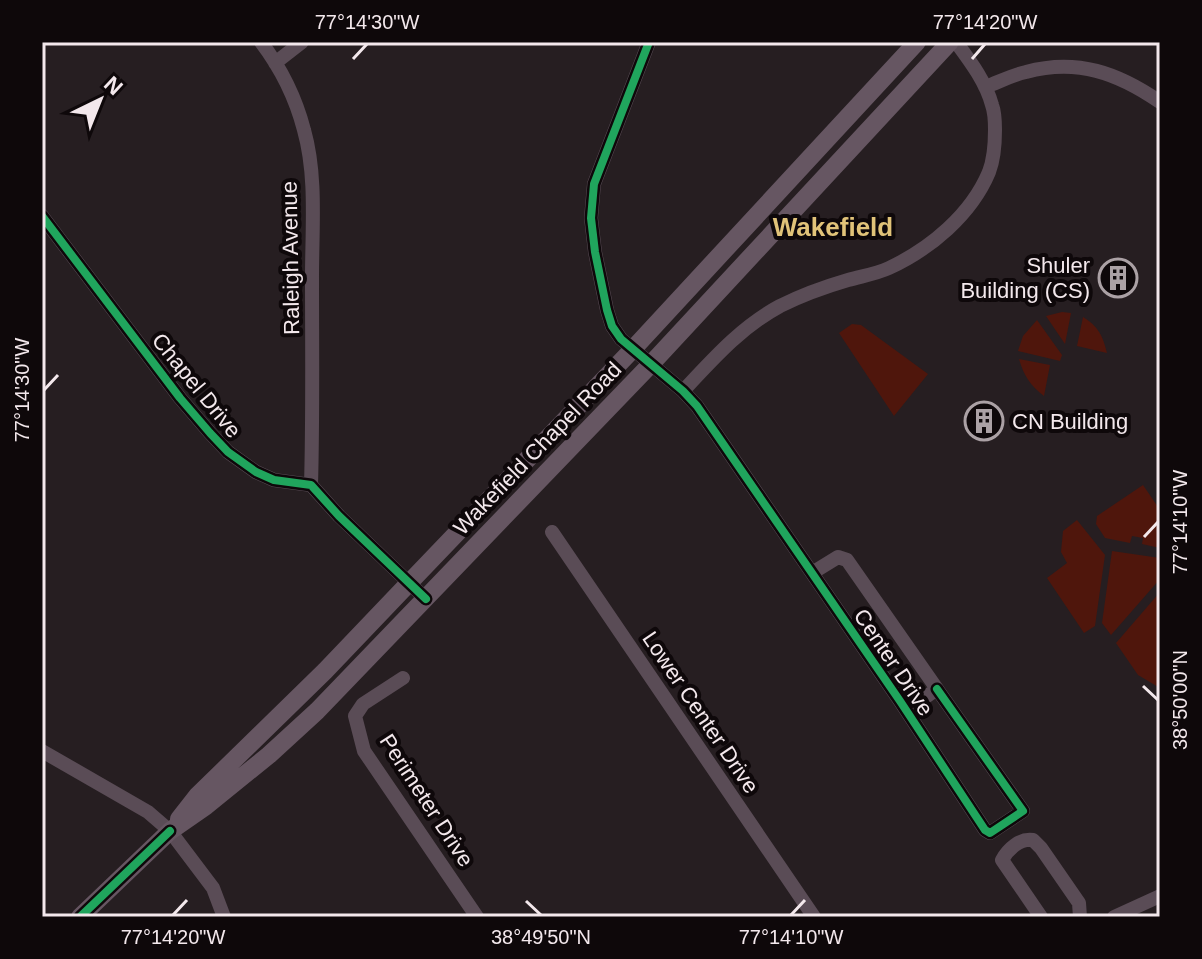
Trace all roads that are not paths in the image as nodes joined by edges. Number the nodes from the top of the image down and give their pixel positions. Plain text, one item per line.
1 (261, 42) edge
2 (302, 42) edge
3 (649, 42) edge
4 (917, 42) edge
5 (950, 42) edge
6 (956, 42) edge
7 (275, 63) junction
8 (985, 87) junction
9 (1160, 102) edge
10 (42, 216) edge
11 (633, 349) junction
12 (652, 363) junction
13 (683, 391) junction
14 (311, 485) junction
15 (552, 532) dead end
16 (812, 573) junction
17 (409, 583) junction
18 (426, 599) junction
19 (403, 678) dead end
20 (937, 689) junction
21 (900, 701) junction
22 (42, 751) edge
23 (170, 831) junction
24 (1160, 896) edge
25 (80, 917) edge
26 (224, 917) edge
27 (477, 917) edge
28 (814, 917) edge
29 (1041, 917) edge
30 (1081, 917) edge
31 (1114, 917) edge

1 - 7 street, Raleigh Avenue
2 - 7 street
3 - 11 street, Center Drive
4 - 11 main road, Wakefield Chapel Road
5 - 12 main road, Wakefield Chapel Road
6 - 8 street
7 - 14 street, Raleigh Avenue
8 - 9 street
8 - 13 street
10 - 14 street, Chapel Drive
11 - 12 street, Center Drive
11 - 17 main road, Wakefield Chapel Road
12 - 13 street, Center Drive
12 - 18 main road, Wakefield Chapel Road
13 - 16 street, Center Drive
14 - 17 street
15 - 28 street, Lower Center Drive
16 - 20 street, Center Drive
16 - 21 street, Center Drive
17 - 18 street
17 - 23 main road, Wakefield Chapel Road
18 - 23 main road, Wakefield Chapel Road
19 - 27 street, Perimeter Drive
20 - 21 street, Center Drive
20 - 21 street, Center Drive
22 - 23 street
23 - 25 main road, Wakefield Chapel Road
23 - 26 street
24 - 31 street
29 - 30 street

